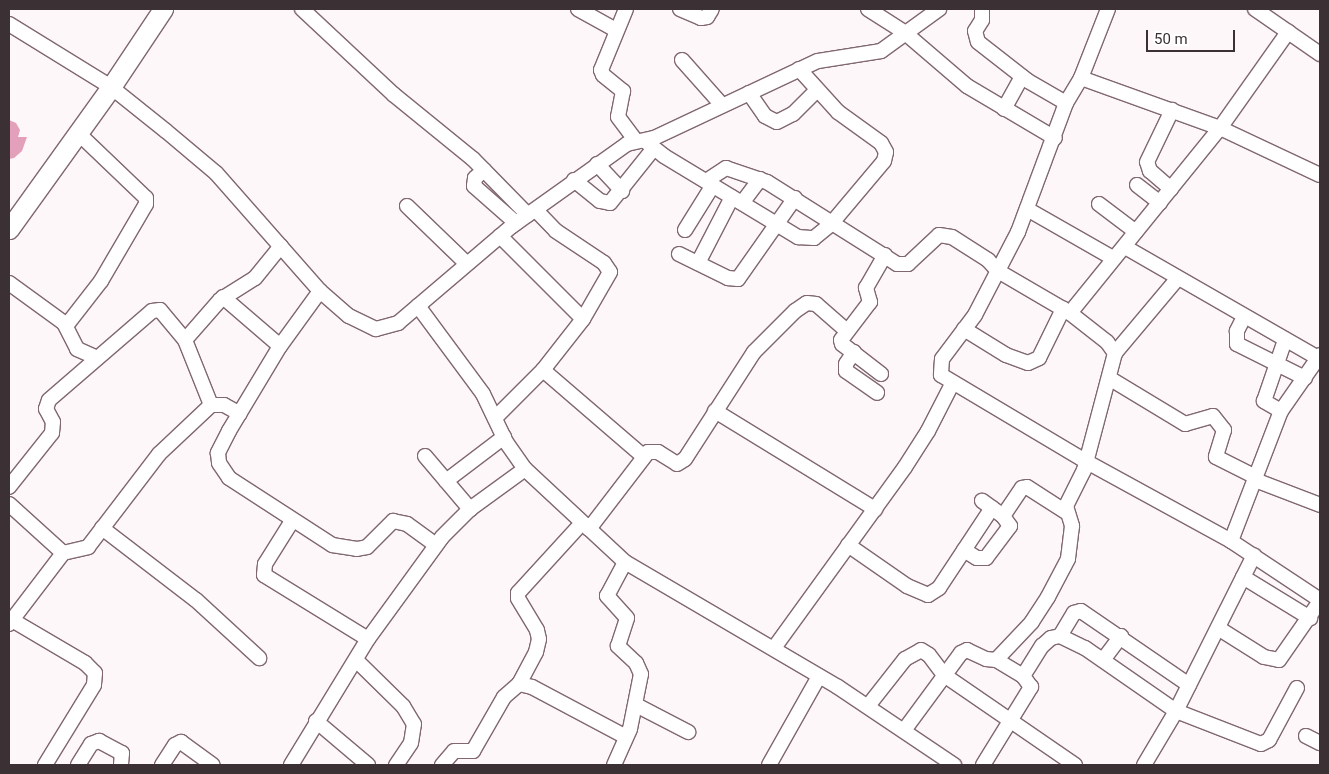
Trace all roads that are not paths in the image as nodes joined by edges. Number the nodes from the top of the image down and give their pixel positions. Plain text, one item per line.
1 (163, 9) edge
2 (302, 9) edge
3 (578, 9) edge
4 (626, 9) edge
5 (680, 9) edge
6 (712, 9) edge
7 (868, 9) edge
8 (939, 9) edge
9 (982, 9) edge
10 (1108, 9) edge
11 (1255, 9) edge
12 (9, 24) edge
13 (616, 30) junction
14 (904, 32) junction
15 (1288, 32) junction
16 (1320, 54) edge
17 (682, 60) dead end
18 (799, 69) junction
19 (1022, 77) junction
20 (1081, 78) junction
21 (111, 88) junction
22 (817, 90) junction
23 (749, 92) junction
24 (1066, 104) junction
25 (722, 105) junction
26 (1004, 109) junction
27 (1172, 110) junction
28 (1220, 128) junction
29 (78, 133) junction
30 (1055, 138) junction
31 (645, 143) junction
32 (597, 164) junction
33 (484, 170) junction
34 (1320, 175) edge
35 (760, 179) junction
36 (574, 180) junction
37 (710, 183) junction
38 (1137, 185) dead end
39 (1171, 189) junction
40 (622, 191) junction
41 (795, 198) junction
42 (737, 200) junction
43 (1160, 203) junction
44 (1099, 204) dead end
45 (407, 206) dead end
46 (1027, 209) junction
47 (532, 213) junction
48 (516, 223) junction
49 (775, 224) junction
50 (831, 224) junction
51 (9, 229) edge
52 (684, 230) dead end
53 (1136, 232) junction
54 (500, 236) junction
55 (281, 246) junction
56 (1125, 247) junction
57 (679, 254) dead end
58 (885, 255) junction
59 (1113, 258) junction
60 (698, 263) junction
61 (466, 264) junction
62 (998, 271) junction
63 (1177, 279) junction
64 (9, 283) edge
65 (320, 291) junction
66 (223, 298) junction
67 (418, 306) junction
68 (1067, 311) junction
69 (1244, 317) junction
70 (583, 319) junction
71 (66, 326) junction
72 (964, 330) junction
73 (847, 331) junction
74 (185, 340) junction
75 (1285, 340) junction
76 (280, 346) junction
77 (854, 352) junction
78 (1115, 353) junction
79 (1320, 357) edge
80 (97, 358) junction
81 (1276, 366) junction
82 (543, 370) junction
83 (881, 374) dead end
84 (1109, 378) junction
85 (1305, 378) junction
86 (952, 384) junction
87 (877, 393) dead end
88 (211, 406) junction
89 (715, 411) junction
90 (1281, 411) junction
91 (240, 414) junction
92 (494, 418) junction
93 (504, 437) junction
94 (425, 456) dead end
95 (643, 456) junction
96 (1087, 462) junction
97 (525, 469) junction
98 (1256, 478) junction
99 (446, 481) junction
100 (9, 487) edge
101 (9, 504) edge
102 (1320, 505) edge
103 (992, 508) junction
104 (470, 509) junction
105 (875, 509) junction
106 (1066, 512) junction
107 (292, 521) junction
108 (586, 526) junction
109 (102, 528) junction
110 (1231, 540) junction
111 (435, 544) junction
112 (848, 545) junction
113 (964, 550) junction
114 (63, 554) junction
115 (1254, 556) junction
116 (625, 562) junction
117 (1243, 577) junction
118 (1320, 600) edge
119 (1310, 618) junction
120 (10, 622) edge
121 (1218, 628) junction
122 (1060, 636) junction
123 (1121, 636) junction
124 (368, 638) junction
125 (774, 648) junction
126 (259, 658) dead end
127 (356, 660) junction
128 (996, 660) junction
129 (1103, 660) junction
130 (944, 676) junction
131 (1022, 676) junction
132 (818, 678) junction
133 (519, 684) junction
134 (1189, 685) junction
135 (1297, 688) dead end
136 (636, 705) junction
137 (868, 706) junction
138 (1176, 711) junction
139 (316, 721) junction
140 (1011, 724) junction
141 (905, 729) junction
142 (688, 732) dead end
143 (1306, 736) dead end
144 (626, 738) junction
145 (1320, 743) edge
146 (45, 765) edge
147 (78, 765) edge
148 (121, 765) edge
149 (162, 765) edge
150 (213, 765) edge
151 (291, 765) edge
152 (368, 765) edge
153 (396, 765) edge
154 (442, 765) edge
155 (614, 765) edge
156 (769, 765) edge
157 (954, 765) edge
158 (983, 765) edge
159 (1075, 765) edge
160 (1144, 765) edge

1 - 21 main road
2 - 33 street
3 - 13 street
4 - 13 street
5 - 6 street
7 - 14 street
8 - 14 street
9 - 19 street
10 - 20 street
11 - 15 street
12 - 21 street
13 - 31 street
14 - 18 street
14 - 26 street
15 - 16 street
15 - 28 street
17 - 25 street
18 - 22 street
18 - 23 street
19 - 24 street
19 - 26 street
20 - 24 street
20 - 27 street
21 - 29 main road
21 - 55 street
22 - 23 street
22 - 50 street
23 - 25 street
24 - 30 street
25 - 31 street
26 - 30 street
27 - 28 street
27 - 39 street
28 - 34 street
28 - 39 street
29 - 51 main road
29 - 71 street
30 - 46 street
31 - 32 street
31 - 37 street
31 - 40 street
32 - 36 street
32 - 40 street
33 - 47 street
33 - 48 street
35 - 37 street
35 - 41 street
35 - 42 street
36 - 40 street
36 - 47 street
37 - 42 street
37 - 52 street
38 - 43 street
39 - 43 street
41 - 49 street
41 - 50 street
42 - 49 street
42 - 60 street
43 - 53 street
44 - 53 street
45 - 61 street
46 - 59 street
46 - 62 street
47 - 48 street
47 - 70 street
48 - 54 street
49 - 50 street
49 - 60 street
50 - 58 street
53 - 56 street
54 - 61 street
54 - 70 street
55 - 65 street
55 - 66 street
56 - 59 street
56 - 63 street
57 - 60 street
58 - 62 street
58 - 73 street
59 - 68 street
61 - 67 street
62 - 68 street
62 - 72 street
63 - 69 street
63 - 78 street
64 - 71 street
65 - 67 street
65 - 76 street
66 - 74 street
66 - 76 street
67 - 92 street
68 - 72 street
68 - 78 street
69 - 75 street
69 - 81 street
70 - 82 street
71 - 80 street
72 - 86 street
73 - 77 street
73 - 89 street
74 - 80 street
74 - 88 street
75 - 79 street
75 - 81 street
76 - 91 street
77 - 83 street
77 - 87 street
78 - 84 street
79 - 85 street
80 - 100 street
81 - 85 street
81 - 90 street
82 - 92 street
82 - 95 street
84 - 96 street
84 - 98 street
85 - 90 street
86 - 96 street
86 - 105 street
88 - 91 street
88 - 109 street
89 - 95 street
89 - 105 street
90 - 98 street
91 - 107 street
92 - 93 street
93 - 97 street
93 - 99 street
94 - 99 street
95 - 108 street
96 - 106 street
96 - 110 street
97 - 104 street
97 - 108 street
98 - 102 street
98 - 110 street
99 - 104 street
101 - 114 street
103 - 106 street
103 - 113 street
103 - 113 street
104 - 111 street
105 - 112 street
106 - 128 street
107 - 111 street
107 - 124 street
108 - 116 street
108 - 133 street
109 - 114 street
109 - 126 street
110 - 115 street
111 - 124 street
112 - 113 street
112 - 125 street
114 - 120 street
115 - 117 street
115 - 118 street
116 - 125 street
116 - 136 street
117 - 119 street
117 - 121 street
118 - 119 street
119 - 121 street
120 - 146 street
121 - 134 street
122 - 123 street
122 - 129 street
122 - 131 street
123 - 129 street
123 - 134 street
124 - 127 street
125 - 132 street
127 - 139 street
127 - 153 street
128 - 130 street
128 - 131 street
129 - 138 street
130 - 137 street
130 - 140 street
130 - 141 street
131 - 140 street
132 - 137 street
132 - 156 street
133 - 144 street
133 - 154 street
134 - 138 street
135 - 138 street
136 - 142 street
136 - 144 street
137 - 141 street
138 - 160 street
139 - 151 street
139 - 152 street
140 - 158 street
140 - 159 street
141 - 157 street
143 - 145 street
144 - 155 street
147 - 148 street
149 - 150 street

